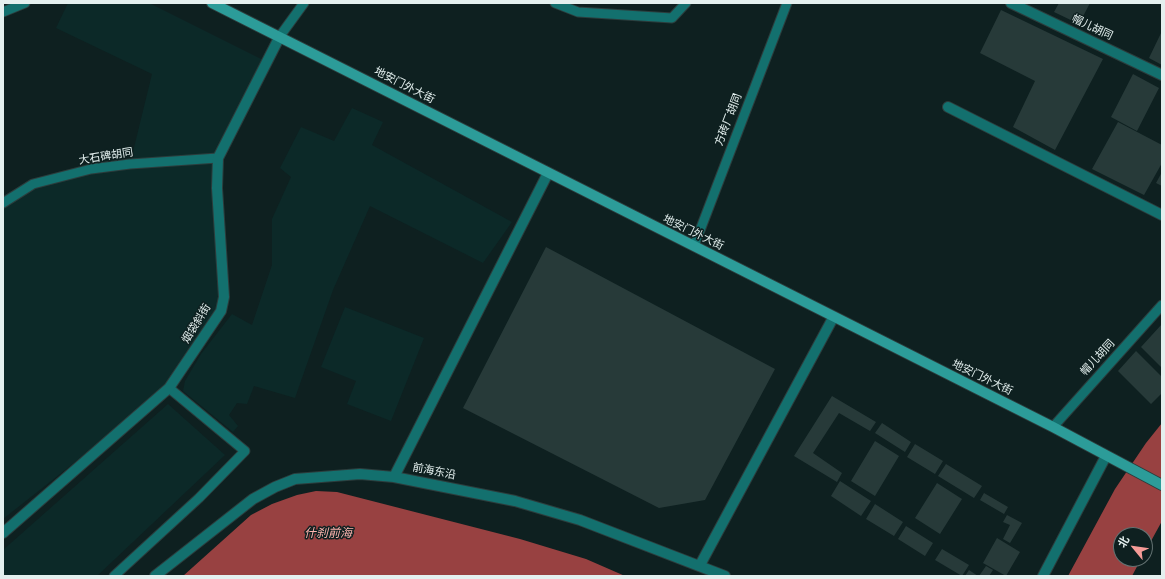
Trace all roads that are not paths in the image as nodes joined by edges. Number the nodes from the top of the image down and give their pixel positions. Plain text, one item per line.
1 (25, 3) edge
2 (212, 3) edge
3 (304, 3) edge
4 (554, 3) edge
5 (686, 3) edge
6 (787, 3) edge
7 (1011, 3) edge
8 (3, 12) edge
9 (280, 36) junction
10 (1162, 75) edge
11 (948, 107) dead end
12 (218, 158) junction
13 (548, 173) junction
14 (3, 203) edge
15 (1162, 215) edge
16 (694, 246) junction
17 (1162, 305) edge
18 (833, 318) junction
19 (169, 388) junction
20 (1053, 427) junction
21 (1106, 456) junction
22 (394, 477) junction
23 (1162, 485) edge
24 (3, 533) edge
25 (700, 565) junction
26 (114, 576) edge
27 (155, 576) edge
28 (725, 576) edge
29 (1043, 576) edge

1 - 8 lane
2 - 9 main road, 地安门外大街
3 - 9 lane
4 - 5 lane
6 - 16 lane, 方砖厂胡同
7 - 10 street, 帽儿胡同
9 - 12 street, 烟袋斜街
9 - 13 main road, 地安门外大街
11 - 15 street
12 - 14 lane, 大石碑胡同
12 - 19 street, 烟袋斜街
13 - 16 main road, 地安门外大街
13 - 22 street
16 - 18 main road, 地安门外大街
17 - 20 lane, 帽儿胡同
18 - 20 main road, 地安门外大街
18 - 25 street
19 - 24 street, 烟袋斜街
19 - 26 lane
20 - 21 main road, 地安门外大街
21 - 23 main road, 地安门外大街
21 - 29 street
22 - 25 street, 前海东沿
22 - 27 street, 前海东沿
25 - 28 street, 前海东沿

